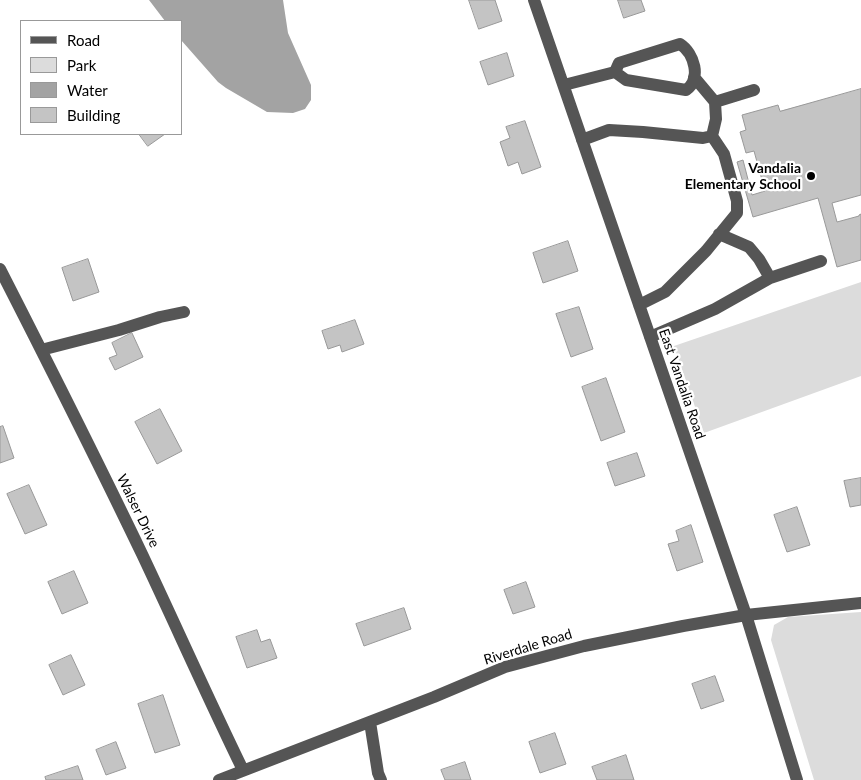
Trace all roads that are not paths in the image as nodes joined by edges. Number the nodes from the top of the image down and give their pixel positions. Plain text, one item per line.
1 (534, 0) edge
2 (615, 72) junction
3 (694, 77) junction
4 (564, 85) junction
5 (754, 90) dead end
6 (715, 102) junction
7 (712, 136) junction
8 (582, 140) junction
9 (719, 234) junction
10 (821, 260) dead end
11 (0, 268) edge
12 (770, 278) junction
13 (639, 305) junction
14 (184, 312) dead end
15 (650, 337) junction
16 (41, 350) junction
17 (861, 603) edge
18 (746, 615) junction
19 (370, 722) junction
20 (243, 770) junction
21 (219, 780) edge
22 (381, 780) edge
23 (797, 780) edge

1 - 4 street, East Vandalia Road
2 - 3 street
2 - 3 street
2 - 4 street
3 - 6 street
4 - 8 street, East Vandalia Road
5 - 6 street
6 - 7 street
7 - 8 street
7 - 9 street
8 - 13 street, East Vandalia Road
9 - 12 street
9 - 13 street
10 - 12 street
11 - 16 street, Walser Drive
12 - 15 street
13 - 15 street, East Vandalia Road
14 - 16 street
15 - 18 street, East Vandalia Road
16 - 20 street, Walser Drive
17 - 18 street, Riverdale Road
18 - 19 street, Riverdale Road
18 - 23 street, East Vandalia Road
19 - 20 street, Riverdale Road
19 - 22 street
20 - 21 street, Riverdale Road

